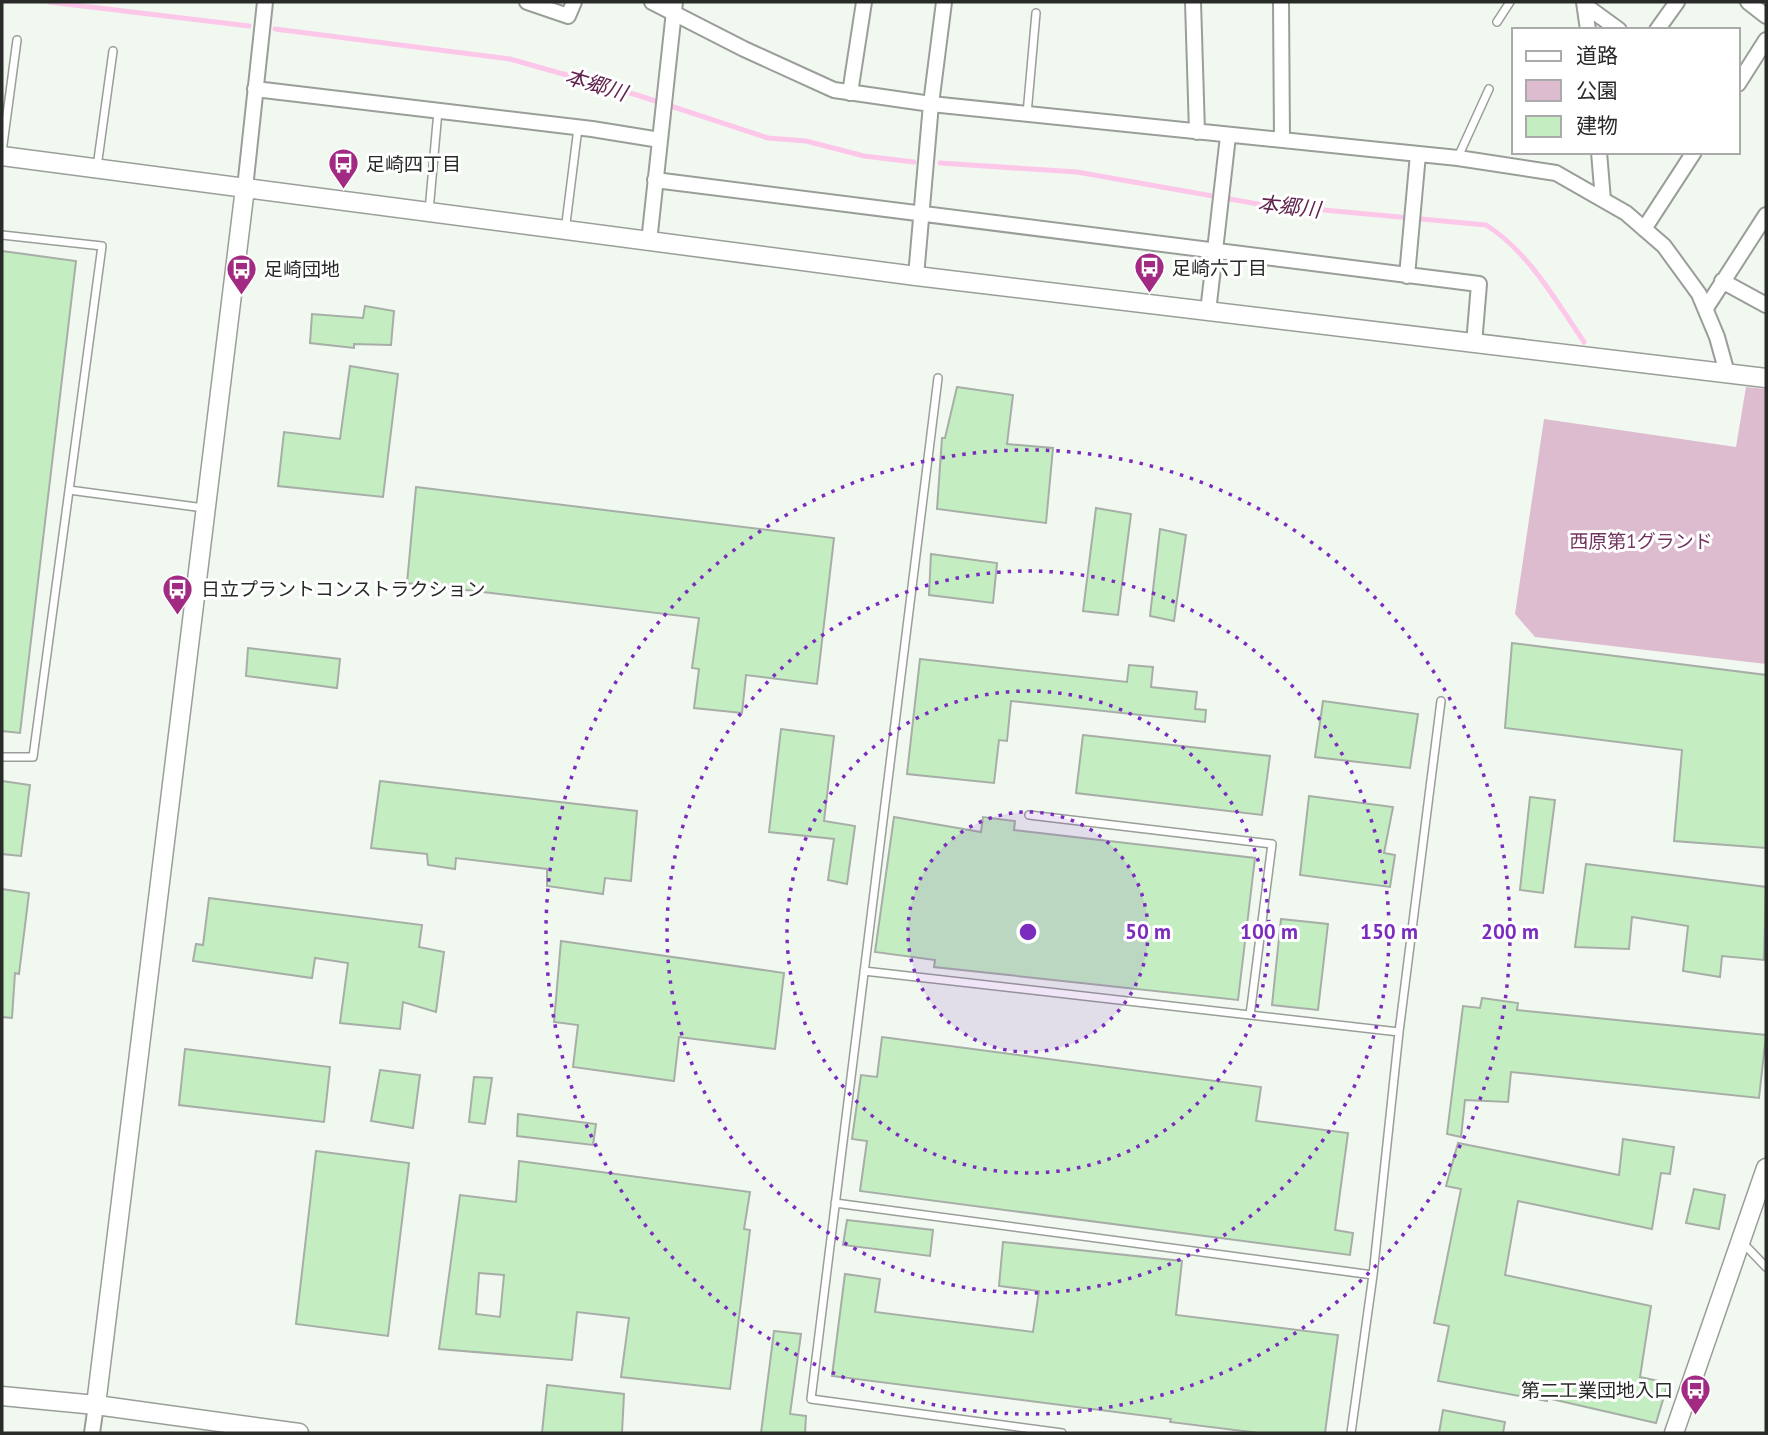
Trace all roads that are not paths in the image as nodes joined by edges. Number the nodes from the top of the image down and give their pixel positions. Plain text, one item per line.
1 (265, 2) edge
2 (527, 2) edge
3 (574, 2) edge
4 (652, 2) edge
5 (864, 2) edge
6 (944, 2) edge
7 (1194, 2) edge
8 (1281, 2) edge
9 (1510, 2) edge
10 (1677, 2) edge
11 (1748, 2) edge
12 (1585, 4) edge
13 (675, 7) edge
14 (1036, 13) dead end
15 (1766, 16) edge
16 (1497, 22) dead end
17 (1588, 28) edge
18 (1616, 28) edge
19 (1658, 28) edge
20 (16, 40) dead end
21 (1766, 40) edge
22 (113, 51) dead end
23 (1740, 81) edge
24 (255, 89) junction
25 (1489, 89) dead end
26 (850, 93) junction
27 (931, 104) junction
28 (438, 111) junction
29 (1027, 114) junction
30 (578, 127) junction
31 (1197, 132) junction
32 (1228, 136) junction
33 (1282, 139) junction
34 (660, 140) junction
35 (2, 154) edge
36 (1418, 154) junction
37 (1599, 154) edge
38 (1693, 154) edge
39 (1458, 158) junction
40 (97, 168) junction
41 (655, 180) junction
42 (244, 188) junction
43 (1603, 200) junction
44 (429, 212) junction
45 (1766, 215) edge
46 (921, 216) junction
47 (1644, 229) junction
48 (565, 231) junction
49 (2, 235) edge
50 (649, 242) junction
51 (1215, 251) junction
52 (916, 276) junction
53 (1407, 276) junction
54 (1722, 281) junction
55 (1766, 305) edge
56 (1706, 308) junction
57 (1208, 312) junction
58 (1474, 344) junction
59 (1727, 373) junction
60 (938, 378) dead end
61 (1766, 378) edge
62 (69, 490) junction
63 (205, 508) junction
64 (1441, 701) dead end
65 (2, 757) edge
66 (1029, 815) dead end
67 (864, 971) junction
68 (1250, 1015) junction
69 (1399, 1032) junction
70 (1766, 1168) edge
71 (835, 1203) junction
72 (1740, 1240) junction
73 (1766, 1267) edge
74 (1373, 1275) junction
75 (2, 1396) edge
76 (96, 1405) junction
77 (276, 1432) edge
78 (92, 1433) edge
79 (299, 1433) edge
80 (1062, 1433) edge
81 (1351, 1433) edge
82 (1674, 1433) edge

1 - 24 street
2 - 3 street
4 - 13 street
5 - 26 street
6 - 27 street
7 - 31 street
8 - 33 street
9 - 16 lane
10 - 19 street
11 - 15 street
12 - 17 street
12 - 18 street
13 - 26 street
13 - 34 street
14 - 29 lane
20 - 35 lane
21 - 23 street
22 - 40 lane
24 - 28 street
24 - 42 street
25 - 39 lane
26 - 27 street
27 - 29 street
27 - 46 street
28 - 30 street
28 - 44 lane
29 - 31 street
30 - 34 street
30 - 48 lane
31 - 32 street
32 - 33 street
32 - 51 street
33 - 36 street
34 - 41 street
35 - 40 street
36 - 39 street
36 - 53 street
37 - 43 street
38 - 47 street
39 - 43 street
40 - 42 street
41 - 46 street
41 - 50 street
42 - 44 street
42 - 63 street
43 - 47 street
44 - 48 street
45 - 54 street
46 - 51 street
46 - 52 street
47 - 56 street
48 - 50 street
49 - 62 lane
50 - 52 street
51 - 53 street
51 - 57 street
52 - 57 street
53 - 58 street
54 - 55 street
54 - 56 street
56 - 59 street
57 - 58 street
58 - 59 street
59 - 61 street
60 - 67 lane
62 - 63 lane
62 - 65 lane
63 - 76 street
64 - 69 lane
66 - 68 lane
67 - 68 lane
67 - 71 lane
68 - 69 lane
69 - 74 lane
70 - 72 street
71 - 74 lane
71 - 80 lane
72 - 73 lane
72 - 82 street
74 - 81 lane
75 - 76 street
76 - 77 street
76 - 78 street
77 - 79 street

